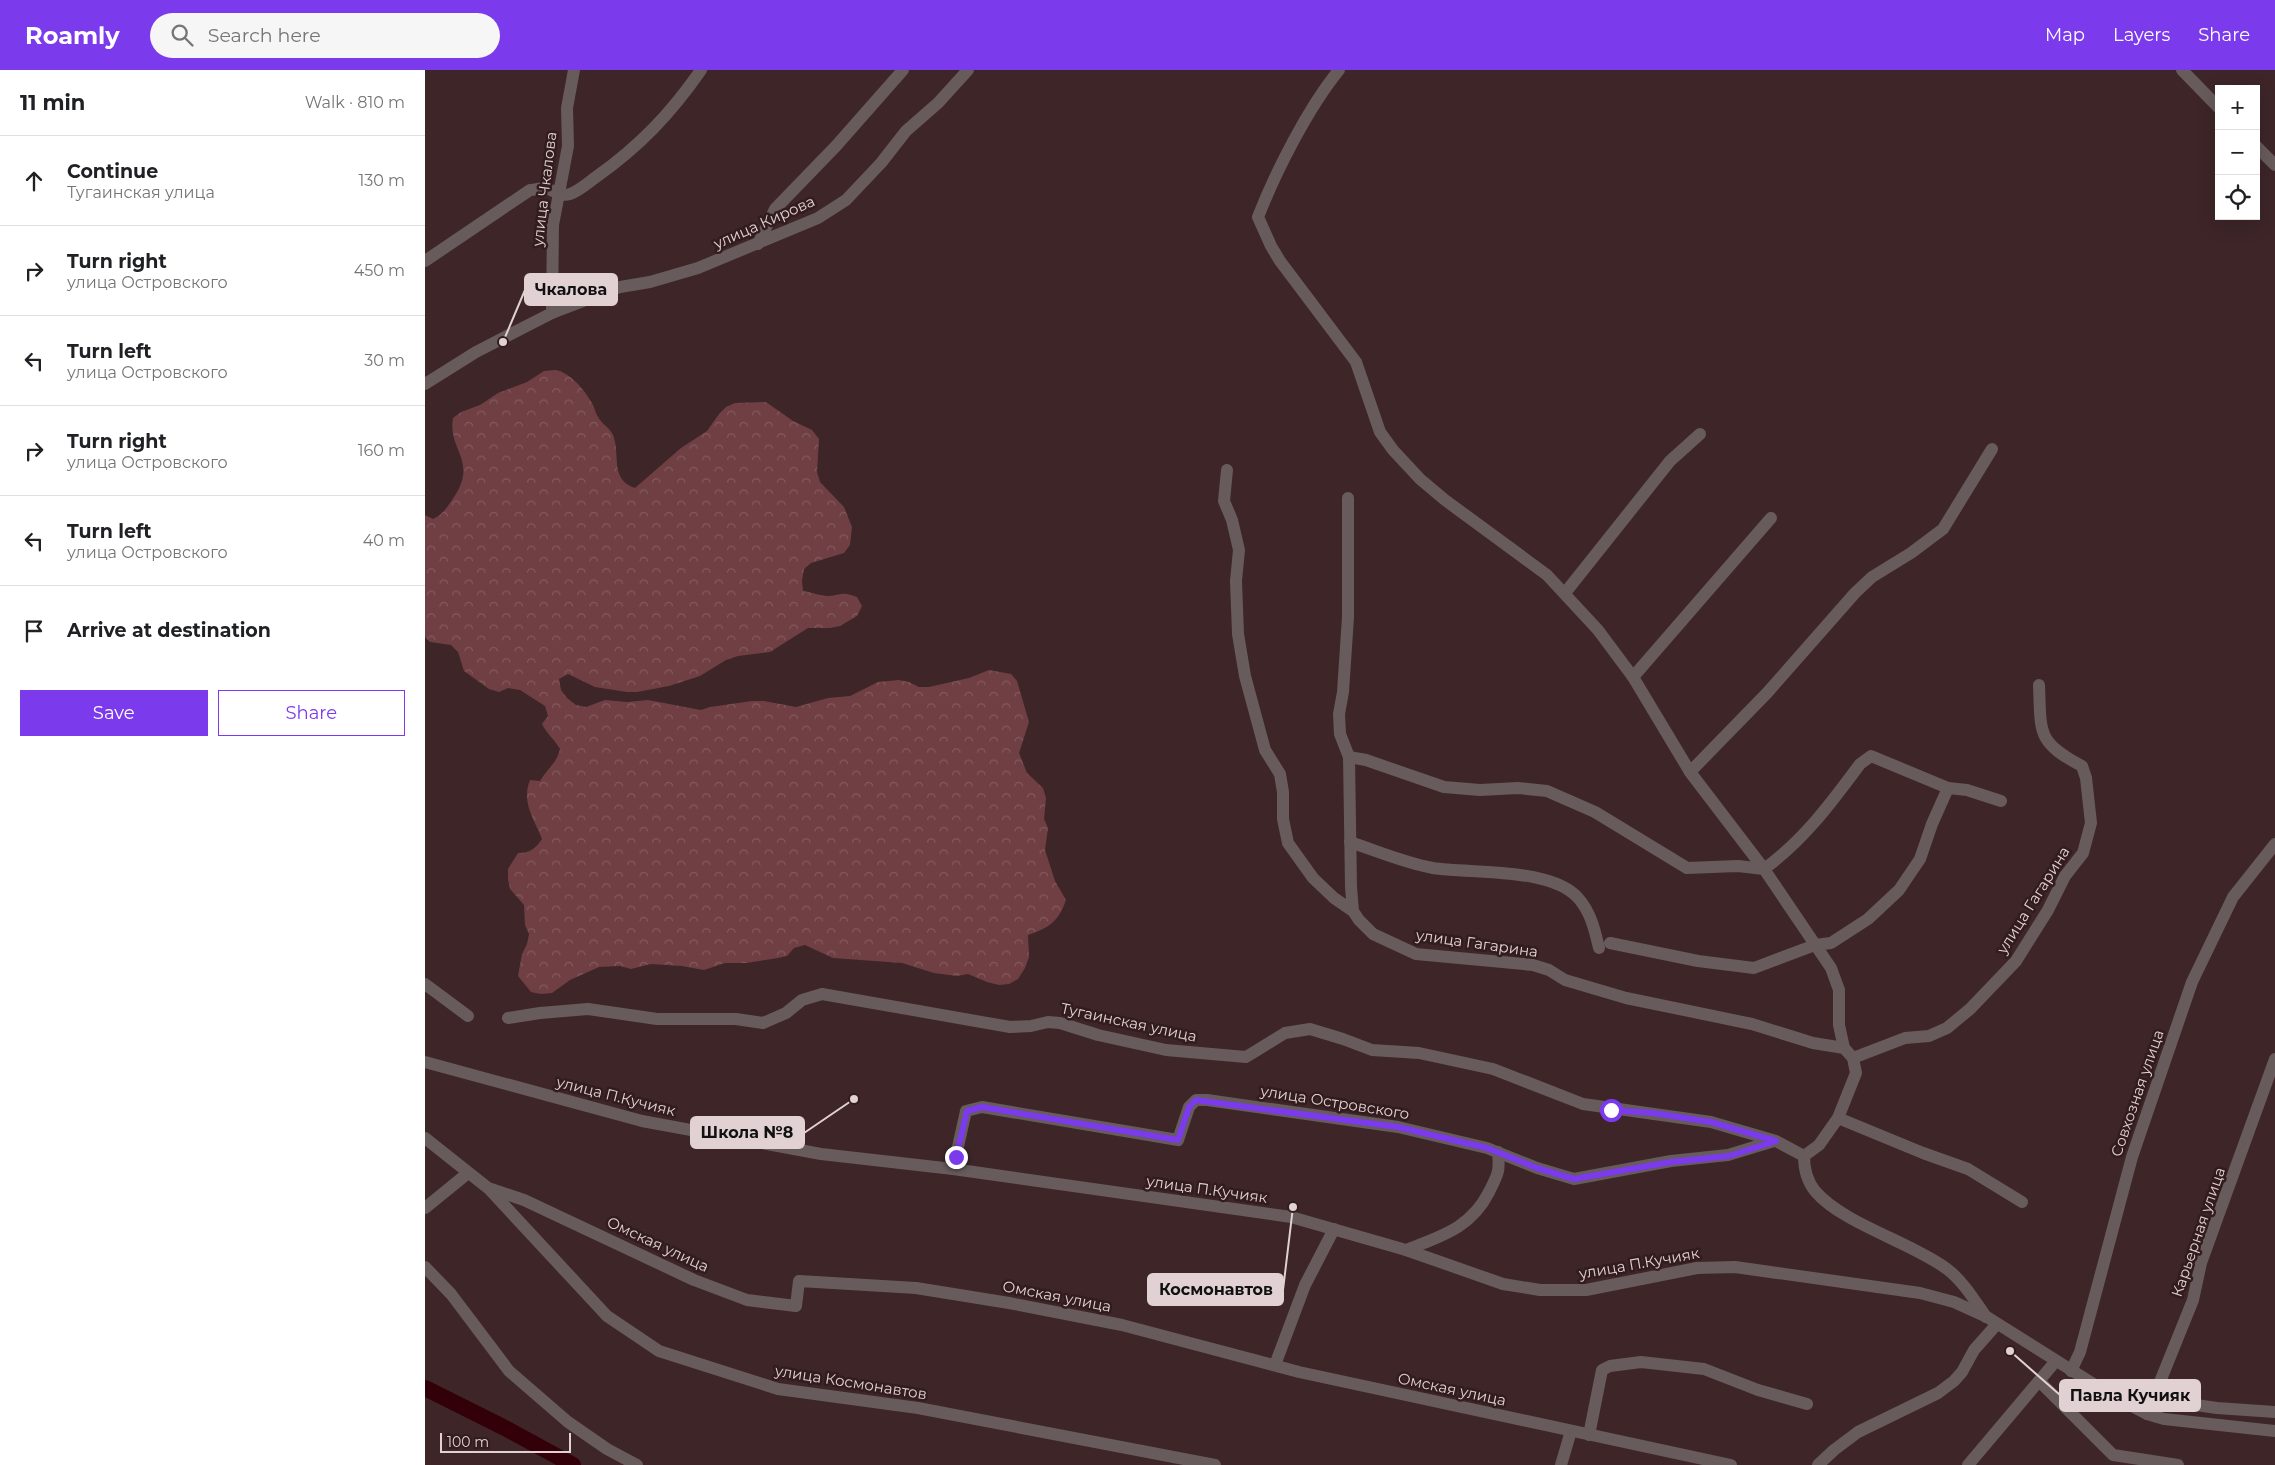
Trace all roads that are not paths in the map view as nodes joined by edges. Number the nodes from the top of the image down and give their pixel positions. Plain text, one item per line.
1 (574, 70) edge
2 (701, 70) edge
3 (903, 70) edge
4 (968, 70) edge
5 (1339, 70) edge
6 (2182, 70) edge
7 (2215, 104) edge
8 (2260, 150) edge
9 (2275, 165) edge
10 (557, 195) junction
11 (758, 244) junction
12 (425, 261) edge
13 (552, 313) junction
14 (425, 384) edge
15 (1700, 434) dead end
16 (1992, 449) dead end
17 (1227, 470) dead end
18 (1348, 498) dead end
19 (1771, 518) dead end
20 (1565, 593) junction
21 (1633, 677) junction
22 (2039, 685) dead end
23 (1349, 756) junction
24 (1690, 772) junction
25 (1948, 788) junction
26 (2001, 801) dead end
27 (1350, 842) junction
28 (2275, 844) edge
29 (1764, 869) junction
30 (1353, 911) junction
31 (1815, 945) junction
32 (425, 984) edge
33 (468, 1016) dead end
34 (508, 1018) dead end
35 (1844, 1048) junction
36 (1853, 1058) junction
37 (2275, 1059) edge
38 (425, 1062) edge
39 (2272, 1082) edge
40 (1837, 1118) junction
41 (425, 1138) edge
42 (1776, 1141) junction
43 (1498, 1152) junction
44 (1804, 1156) junction
45 (953, 1169) junction
46 (468, 1173) junction
47 (488, 1188) junction
48 (2021, 1202) dead end
49 (425, 1208) edge
50 (1334, 1229) junction
51 (1406, 1250) junction
52 (425, 1267) edge
53 (1992, 1321) junction
54 (2055, 1362) junction
55 (1275, 1365) junction
56 (2071, 1370) junction
57 (2039, 1381) junction
58 (2155, 1392) junction
59 (1807, 1404) dead end
60 (2275, 1412) edge
61 (2147, 1414) junction
62 (1571, 1431) junction
63 (2275, 1431) edge
64 (1589, 1435) junction
65 (637, 1465) edge
66 (1215, 1465) edge
67 (1561, 1465) edge
68 (1731, 1465) edge
69 (1818, 1465) edge
70 (1967, 1465) edge
71 (2178, 1465) edge

1 - 10 street, улица Чкалова
2 - 10 street
3 - 11 street
4 - 11 street, улица Кирова
5 - 20 street
6 - 7 street
8 - 9 street
10 - 12 street
10 - 13 street, улица Чкалова
11 - 13 street, улица Кирова
13 - 14 street, улица Кирова
15 - 20 street
16 - 24 street
17 - 30 street, улица Гагарина
18 - 23 street
19 - 21 street
20 - 21 street
21 - 24 street
22 - 36 street, улица Гагарина
23 - 27 street
23 - 29 street
24 - 29 street
25 - 26 street
25 - 29 street
25 - 31 street
27 - 30 street
27 - 31 street
28 - 56 street, Совхозная улица
29 - 31 street
30 - 35 street, улица Гагарина
31 - 35 street
32 - 33 street
34 - 42 street, Тугаинская улица
35 - 36 street
36 - 40 street
37 - 39 street, Карьерная улица
38 - 45 street, улица П.Кучияк
39 - 58 street, Карьерная улица
40 - 44 street
40 - 48 street
41 - 46 street, Омская улица
42 - 43 street, улица Островского
42 - 44 street, Тугаинская улица
43 - 45 street, улица Островского
43 - 51 street
44 - 53 street
45 - 50 street, улица П.Кучияк
46 - 47 street, Омская улица
46 - 49 street
47 - 55 street, Омская улица
47 - 66 street, улица Космонавтов
50 - 51 street, улица П.Кучияк
50 - 55 street
51 - 53 street, улица П.Кучияк
52 - 65 street
53 - 54 street, улица П.Кучияк
53 - 69 street
54 - 56 street, улица П.Кучияк
54 - 57 street
55 - 62 street, Омская улица
56 - 61 street, улица П.Кучияк
57 - 70 street
57 - 71 street
58 - 60 street
58 - 61 street, Карьерная улица
59 - 64 street
61 - 63 street, улица П.Кучияк
62 - 64 street, Омская улица
62 - 67 street
64 - 68 street, Омская улица

